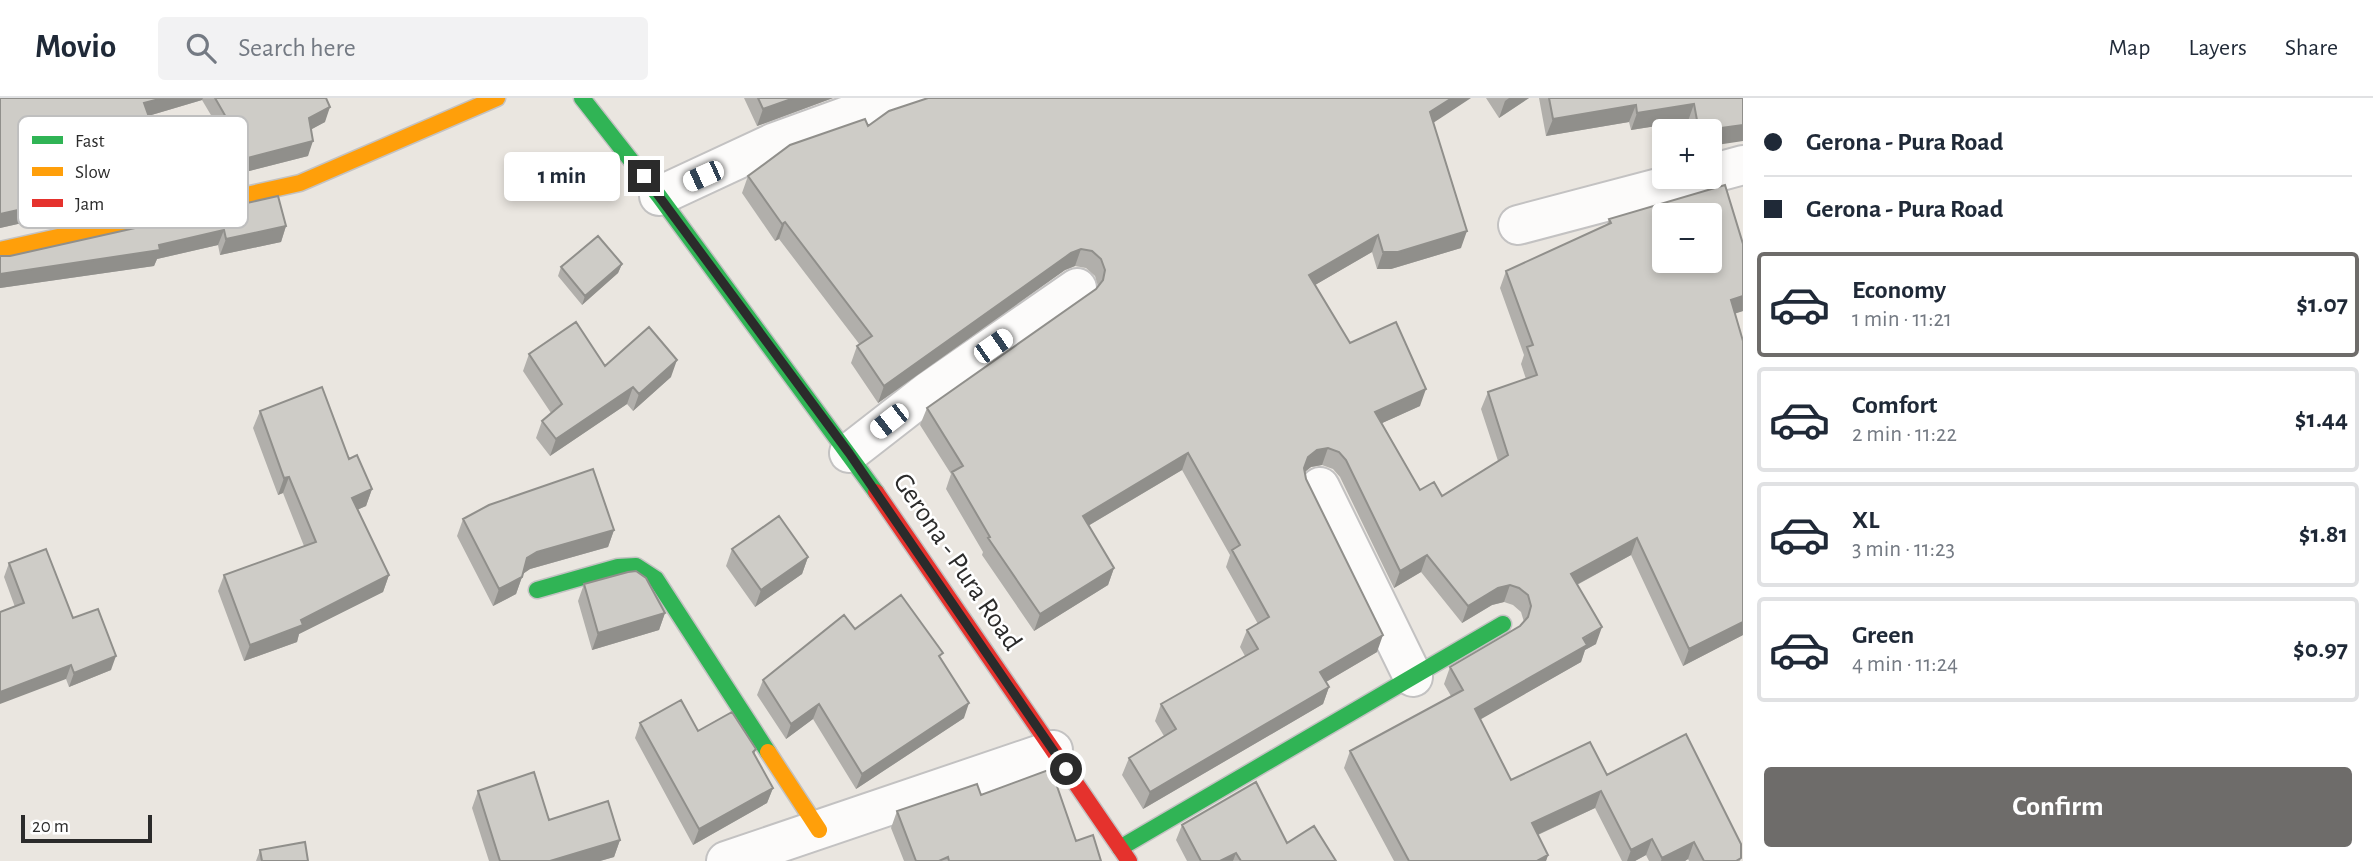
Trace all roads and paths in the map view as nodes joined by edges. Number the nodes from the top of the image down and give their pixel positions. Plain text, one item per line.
1 (496, 98) edge
2 (582, 98) edge
3 (910, 98) edge
4 (1743, 165) edge
5 (1722, 171) edge
6 (1654, 189) edge
7 (248, 195) edge
8 (659, 196) junction
9 (1518, 225) dead end
10 (99, 228) edge
11 (0, 250) edge
12 (1077, 288) dead end
13 (849, 453) junction
14 (1320, 487) dead end
15 (537, 590) dead end
16 (1503, 624) dead end
17 (1413, 677) junction
18 (1053, 750) junction
19 (819, 830) junction
20 (1125, 854) edge
21 (748, 858) edge

1 - 7 street
2 - 8 street, Gerona - Pura Road
3 - 8 street
4 - 5 street
6 - 9 street
8 - 13 street, Gerona - Pura Road
10 - 11 street
12 - 13 street
13 - 18 street, Gerona - Pura Road
14 - 17 street
15 - 19 street
16 - 17 street
17 - 20 street
18 - 19 street
18 - 20 street, Gerona - Pura Road
19 - 21 street

